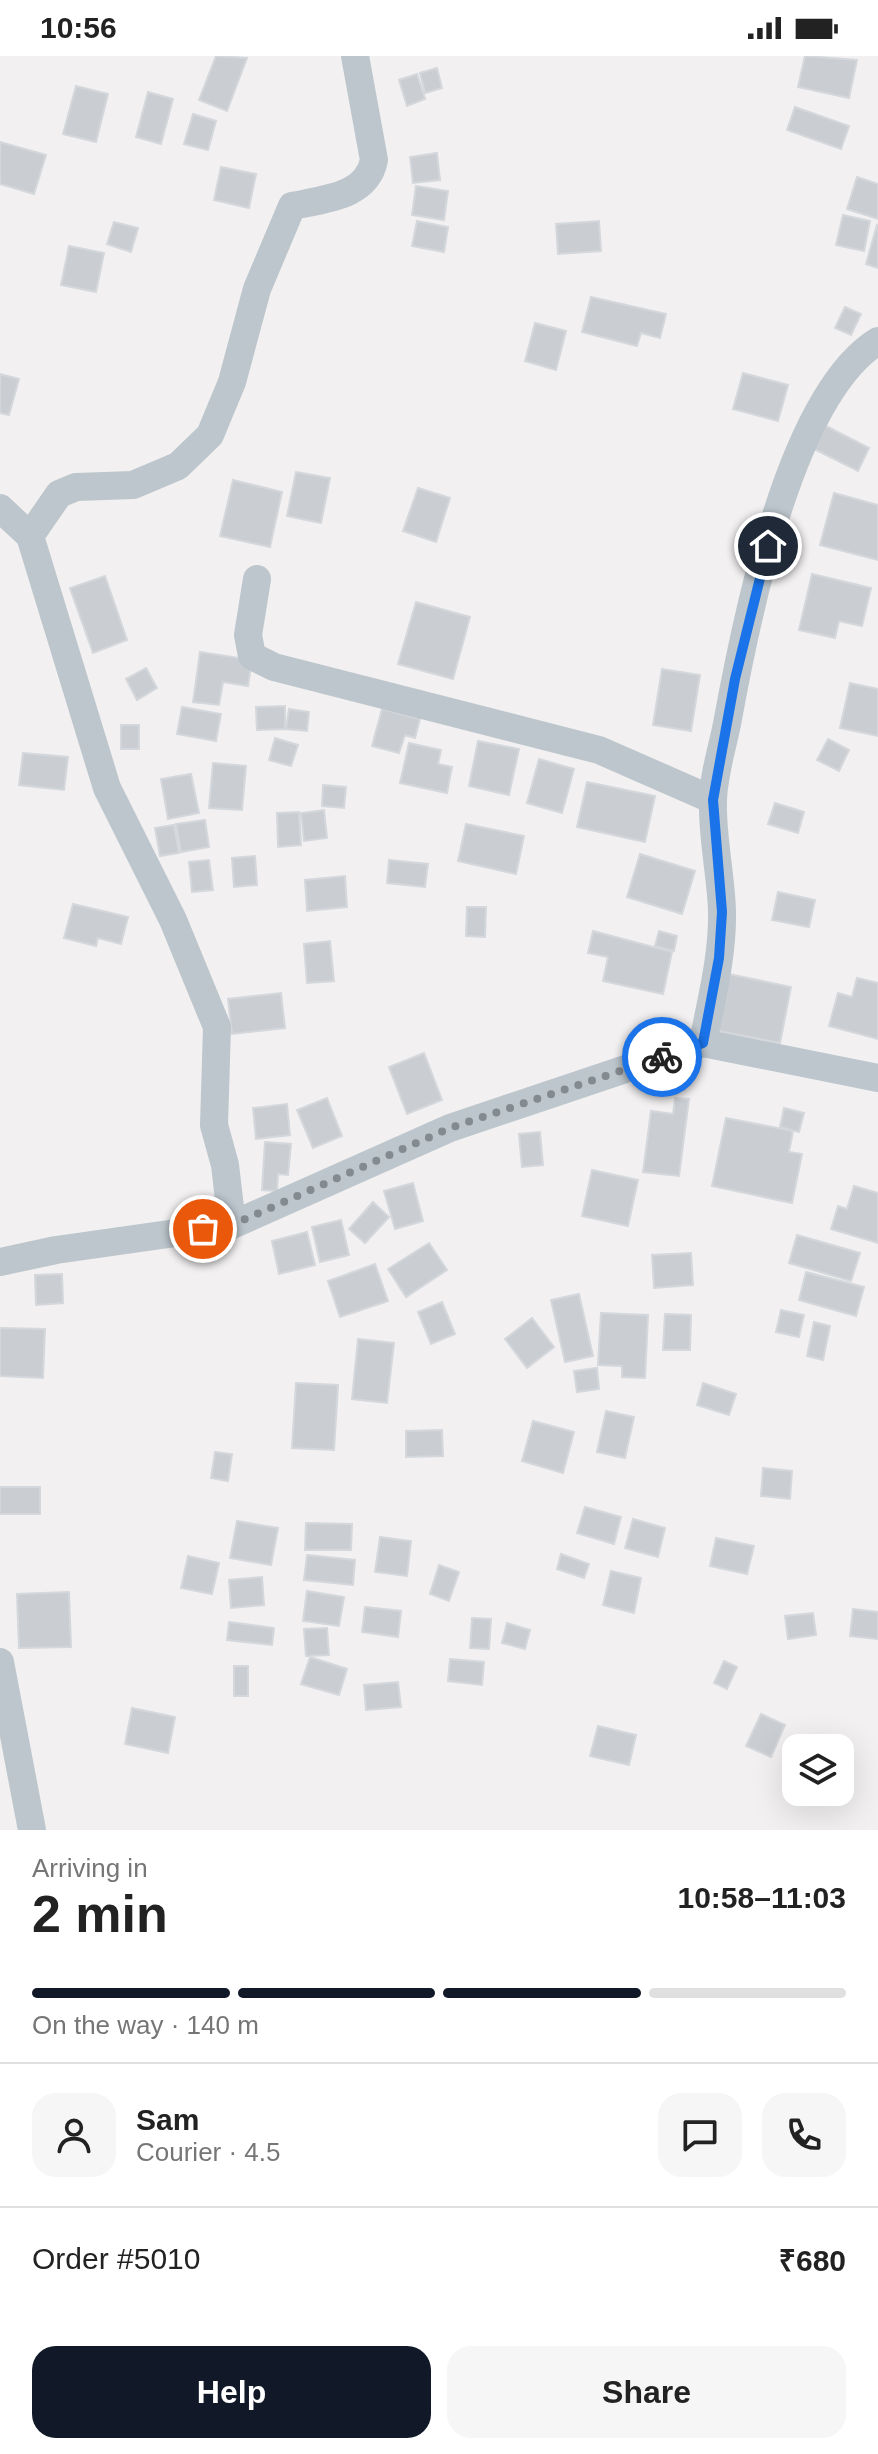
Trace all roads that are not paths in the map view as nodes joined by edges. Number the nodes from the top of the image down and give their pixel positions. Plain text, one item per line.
1 (355, 56) edge
2 (878, 341) edge
3 (0, 508) edge
4 (30, 536) junction
5 (257, 579) dead end
6 (713, 800) junction
7 (703, 1043) junction
8 (878, 1078) edge
9 (232, 1225) junction
10 (0, 1262) edge
11 (0, 1662) edge
12 (32, 1830) edge

1 - 4 street
2 - 6 street
3 - 4 street
4 - 9 street
5 - 6 street
6 - 7 street
7 - 8 street
7 - 9 street
9 - 10 street
11 - 12 street

